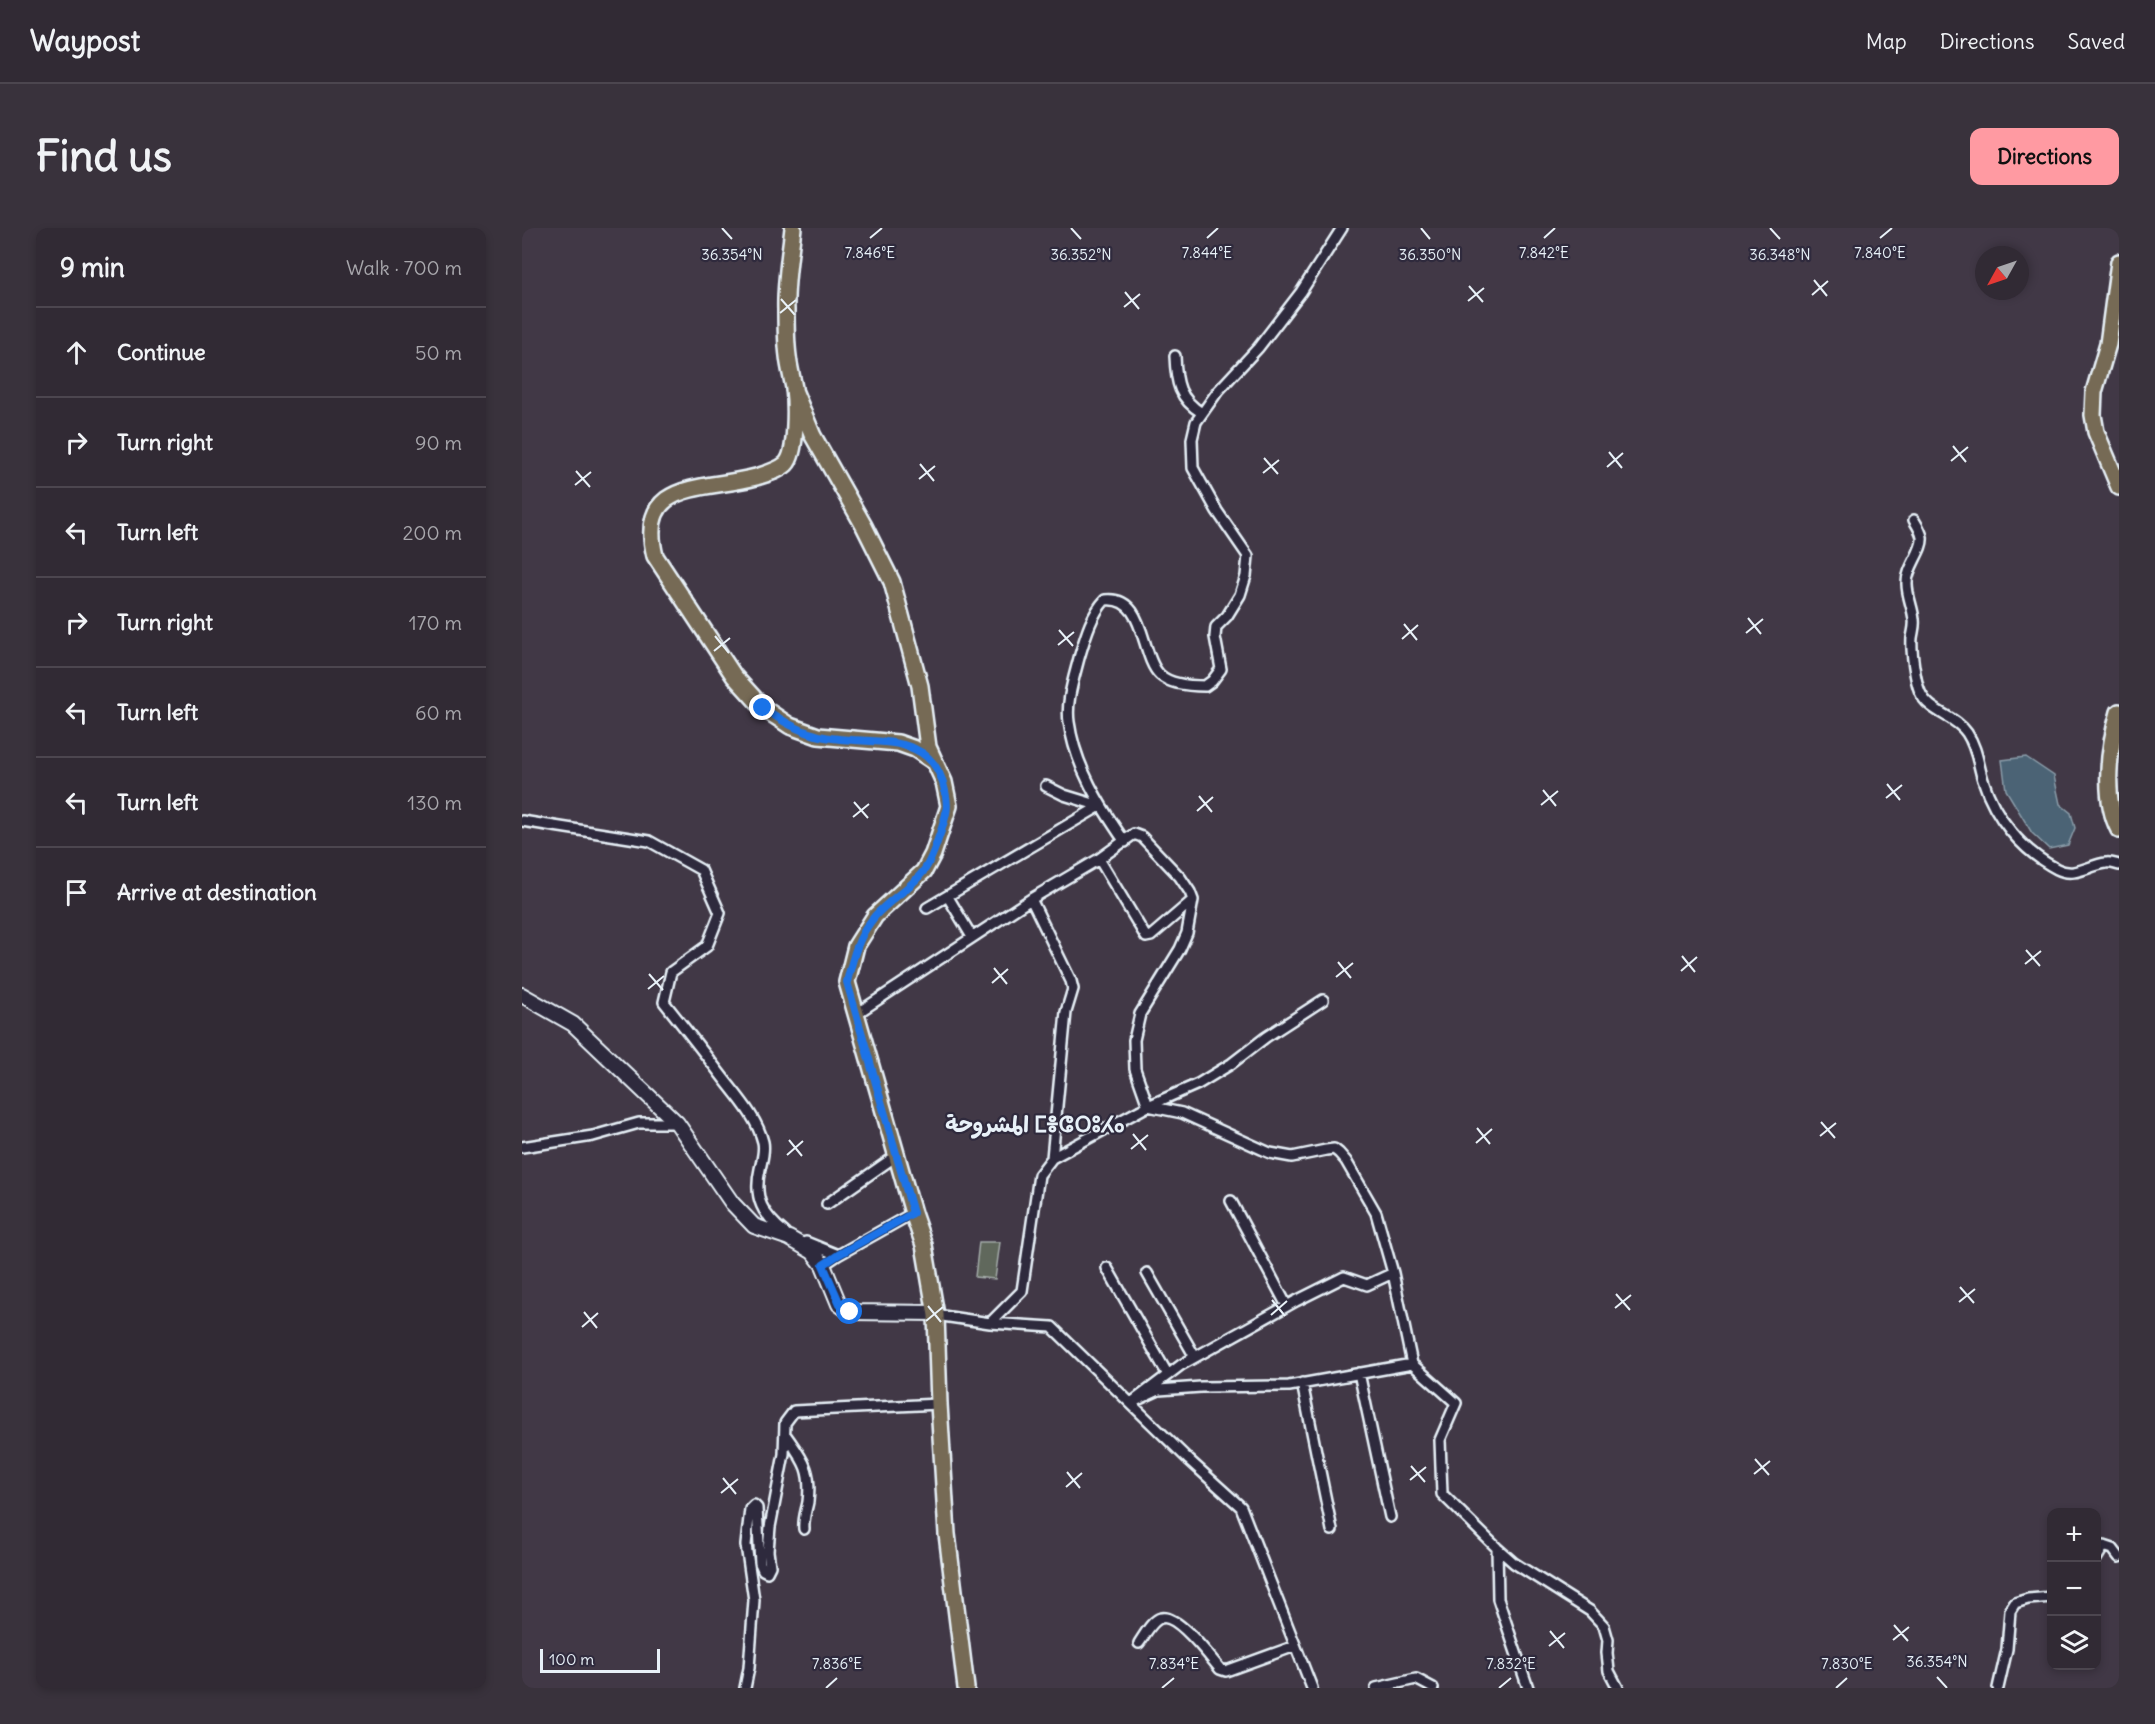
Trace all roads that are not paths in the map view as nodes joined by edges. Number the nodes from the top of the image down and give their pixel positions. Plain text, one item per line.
1 (793, 228) edge
2 (1342, 228) edge
3 (2119, 262) edge
4 (1175, 356) dead end
5 (794, 390) junction
6 (1202, 414) junction
7 (2119, 488) edge
8 (1914, 520) dead end
9 (2119, 712) edge
10 (935, 763) junction
11 (1046, 786) dead end
12 (1100, 806) junction
13 (522, 821) edge
14 (2119, 830) edge
15 (1125, 842) junction
16 (1099, 859) junction
17 (2119, 865) edge
18 (948, 897) junction
19 (1031, 899) junction
20 (1193, 900) junction
21 (927, 908) dead end
22 (972, 937) junction
23 (522, 995) edge
24 (1323, 1000) dead end
25 (856, 1014) junction
26 (1148, 1106) junction
27 (677, 1123) junction
28 (522, 1147) edge
29 (897, 1156) junction
30 (1052, 1158) junction
31 (1231, 1200) dead end
32 (827, 1204) dead end
33 (913, 1213) junction
34 (838, 1255) junction
35 (823, 1265) junction
36 (1107, 1268) dead end
37 (1393, 1272) junction
38 (1147, 1273) dead end
39 (1287, 1306) junction
40 (936, 1314) junction
41 (990, 1323) junction
42 (1195, 1358) junction
43 (1412, 1364) junction
44 (1359, 1373) junction
45 (1168, 1375) junction
46 (1302, 1383) junction
47 (1131, 1403) junction
48 (939, 1404) junction
49 (785, 1434) junction
50 (1389, 1516) dead end
51 (804, 1529) dead end
52 (1332, 1530) dead end
53 (1497, 1548) junction
54 (2101, 1552) edge
55 (2119, 1557) edge
56 (2047, 1597) edge
57 (1139, 1642) dead end
58 (1295, 1646) junction
59 (745, 1688) edge
60 (966, 1688) edge
61 (1312, 1688) edge
62 (1376, 1688) edge
63 (1433, 1688) edge
64 (1528, 1688) edge
65 (1618, 1688) edge
66 (1998, 1688) edge

1 - 5 main road
2 - 6 street
3 - 7 main road
4 - 6 street
5 - 10 main road
5 - 10 main road
6 - 12 street
8 - 17 street
9 - 14 main road
10 - 25 main road
11 - 12 street
12 - 15 street
12 - 18 street
13 - 34 street
15 - 16 street
15 - 20 street
16 - 19 street
16 - 20 street
18 - 21 street
18 - 22 street
19 - 22 street
19 - 30 street
20 - 26 street
22 - 25 street
23 - 27 main road
24 - 26 street
25 - 29 main road
26 - 30 street
26 - 37 street
27 - 28 street
27 - 35 main road
29 - 32 street
29 - 33 main road
30 - 41 street
31 - 39 street
33 - 34 street
33 - 40 main road
34 - 35 street
35 - 40 main road
36 - 45 street
37 - 39 street
37 - 43 street
38 - 42 street
39 - 42 street
40 - 41 street
40 - 48 main road
41 - 47 street
42 - 45 street
43 - 44 street
43 - 53 street
44 - 46 street
44 - 50 street
45 - 47 street
46 - 47 street
46 - 52 street
47 - 58 street
48 - 49 street
48 - 60 main road
49 - 51 street
49 - 59 street
53 - 64 street
53 - 65 street
54 - 55 street
56 - 66 street
57 - 58 street
58 - 61 street
62 - 63 street

